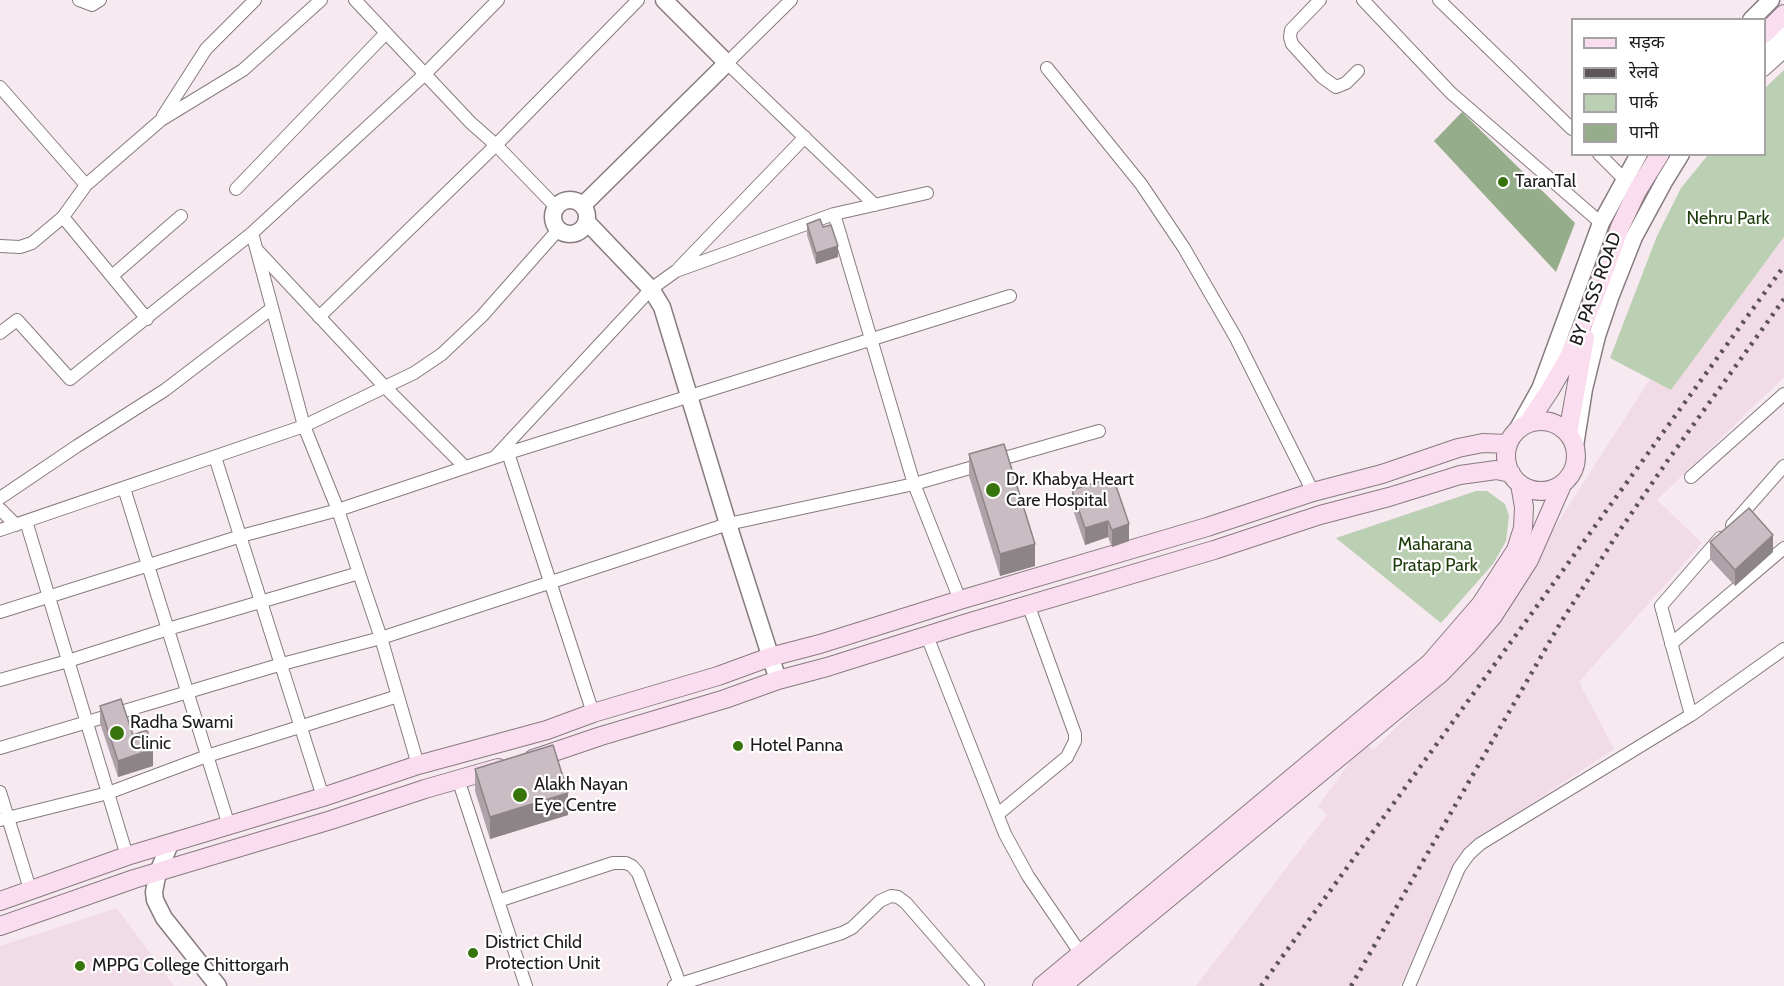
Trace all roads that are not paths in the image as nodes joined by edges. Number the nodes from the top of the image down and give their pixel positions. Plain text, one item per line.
1 (80, 0) edge
2 (100, 0) edge
3 (255, 0) edge
4 (321, 0) edge
5 (498, 0) edge
6 (638, 0) edge
7 (664, 0) edge
8 (791, 0) edge
9 (1320, 0) edge
10 (1363, 0) edge
11 (1438, 0) edge
12 (1771, 0) edge
13 (358, 1) edge
14 (1784, 14) edge
15 (1754, 18) edge
16 (1766, 32) edge
17 (386, 33) junction
18 (1784, 35) edge
19 (1784, 52) edge
20 (1766, 53) edge
21 (727, 63) junction
22 (1047, 68) dead end
23 (1766, 68) edge
24 (1358, 71) dead end
25 (424, 74) junction
26 (1, 90) edge
27 (161, 120) junction
28 (1571, 128) edge
29 (805, 137) junction
30 (496, 145) junction
31 (1601, 156) edge
32 (1638, 156) edge
33 (1659, 156) edge
34 (1680, 156) edge
35 (1689, 156) edge
36 (1624, 179) junction
37 (86, 184) junction
38 (236, 189) dead end
39 (927, 193) dead end
40 (583, 205) junction
41 (875, 205) junction
42 (556, 207) junction
43 (834, 214) junction
44 (181, 216) dead end
45 (63, 217) junction
46 (587, 222) junction
47 (1601, 223) junction
48 (558, 230) junction
49 (252, 233) junction
50 (1634, 237) junction
51 (0, 246) edge
52 (256, 249) junction
53 (676, 271) junction
54 (112, 276) junction
55 (651, 289) junction
56 (1010, 296) dead end
57 (1594, 298) junction
58 (271, 309) junction
59 (319, 317) junction
60 (147, 319) junction
61 (0, 333) edge
62 (870, 339) junction
63 (385, 387) junction
64 (1784, 394) edge
65 (689, 397) junction
66 (304, 426) junction
67 (1098, 431) dead end
68 (1517, 433) junction
69 (1572, 439) junction
70 (508, 453) junction
71 (215, 456) junction
72 (494, 457) junction
73 (1784, 466) edge
74 (465, 467) junction
75 (1691, 477) dead end
76 (1516, 478) junction
77 (914, 484) junction
78 (1562, 485) junction
79 (124, 488) junction
80 (1313, 492) junction
81 (0, 498) edge
82 (0, 510) edge
83 (338, 510) junction
84 (21, 523) junction
85 (728, 524) junction
86 (0, 530) edge
87 (240, 536) junction
88 (1784, 548) edge
89 (148, 566) junction
90 (359, 573) junction
91 (552, 583) junction
92 (49, 596) junction
93 (960, 600) junction
94 (262, 602) junction
95 (1028, 604) junction
96 (0, 612) edge
97 (168, 629) junction
98 (927, 636) junction
99 (381, 638) junction
100 (1671, 644) junction
101 (1784, 649) edge
102 (770, 657) junction
103 (68, 661) junction
104 (282, 664) junction
105 (0, 680) edge
106 (778, 680) junction
107 (188, 694) junction
108 (398, 696) junction
109 (593, 713) junction
110 (1690, 715) junction
111 (86, 722) junction
112 (301, 727) junction
113 (0, 748) edge
114 (207, 756) junction
115 (418, 765) junction
116 (458, 779) junction
117 (0, 792) edge
118 (108, 793) junction
119 (323, 797) junction
120 (998, 814) junction
121 (4, 819) edge
122 (229, 826) junction
123 (170, 844) junction
124 (127, 856) junction
125 (158, 872) junction
126 (30, 889) junction
127 (0, 901) edge
128 (498, 901) junction
129 (0, 926) edge
130 (1085, 959) junction
131 (677, 985) edge
132 (218, 986) edge
133 (526, 986) edge
134 (978, 986) edge
135 (1041, 986) edge
136 (1062, 986) edge
137 (1409, 986) edge

1 - 2 street
3 - 27 street
4 - 27 street
5 - 25 street
6 - 30 street
7 - 21 street
8 - 21 street
9 - 24 street
10 - 47 street
11 - 28 street
12 - 15 street
13 - 17 street
14 - 16 main road
17 - 25 street
17 - 38 street
18 - 20 street
19 - 23 street
21 - 29 street
21 - 40 street
22 - 80 street
25 - 30 street
25 - 49 street
26 - 37 street
27 - 37 street
29 - 41 street
29 - 53 street
30 - 42 street
30 - 59 street
31 - 36 street
32 - 36 street
33 - 57 main road
34 - 50 street, BY PASS ROAD
35 - 50 street
36 - 47 street
37 - 45 street
39 - 41 street
40 - 42 street
40 - 46 street
41 - 43 street
42 - 48 street
43 - 53 street
43 - 62 street
44 - 54 street
45 - 51 street
45 - 54 street
46 - 48 street
46 - 55 street
47 - 68 street
48 - 63 street
49 - 52 street
49 - 60 street
50 - 69 street, BY PASS ROAD
52 - 58 street
52 - 59 street
53 - 55 street
54 - 60 street
55 - 65 street
55 - 72 street
56 - 62 street
57 - 68 main road
57 - 69 main road
58 - 66 street
58 - 81 street
59 - 63 street
60 - 61 street
62 - 65 street
62 - 77 street
63 - 66 street
63 - 74 street
64 - 75 street
65 - 70 street
65 - 85 street
66 - 71 street
66 - 83 street
67 - 77 street
68 - 69 main road
68 - 76 main road
68 - 80 main road
69 - 78 main road
70 - 72 street
70 - 91 street
71 - 79 street
71 - 87 street
72 - 74 street
73 - 100 street
74 - 83 street
76 - 78 main road
76 - 95 main road
76 - 130 main road
77 - 85 street
77 - 93 street
78 - 130 main road
79 - 84 street
79 - 89 street
80 - 93 main road
82 - 84 street
83 - 87 street
83 - 90 street
84 - 86 street
84 - 92 street
85 - 91 street
85 - 102 street
87 - 89 street
87 - 94 street
88 - 100 street
89 - 92 street
89 - 97 street
90 - 94 street
90 - 99 street
91 - 99 street
91 - 109 street
92 - 96 street
92 - 103 street
93 - 102 main road
94 - 97 street
94 - 104 street
95 - 98 main road
95 - 120 street
97 - 103 street
97 - 107 street
98 - 106 main road
98 - 120 street
99 - 104 street
99 - 108 street
100 - 110 street
101 - 110 street
102 - 106 street
102 - 109 main road
103 - 105 street
103 - 111 street
104 - 107 street
104 - 112 street
106 - 116 main road
107 - 111 street
107 - 114 street
108 - 112 street
108 - 115 street
109 - 115 main road
110 - 137 street
111 - 113 street
111 - 118 street
112 - 114 street
112 - 119 street
114 - 118 street
114 - 122 street
115 - 119 main road
116 - 125 main road
116 - 128 street
117 - 121 street
118 - 121 street
118 - 124 street
119 - 122 main road
120 - 130 street
121 - 126 street
122 - 123 main road
123 - 124 main road
123 - 125 street
124 - 126 main road
125 - 129 main road
125 - 132 street
126 - 127 main road
128 - 131 street
128 - 133 street
130 - 135 main road
130 - 136 main road
131 - 134 street

